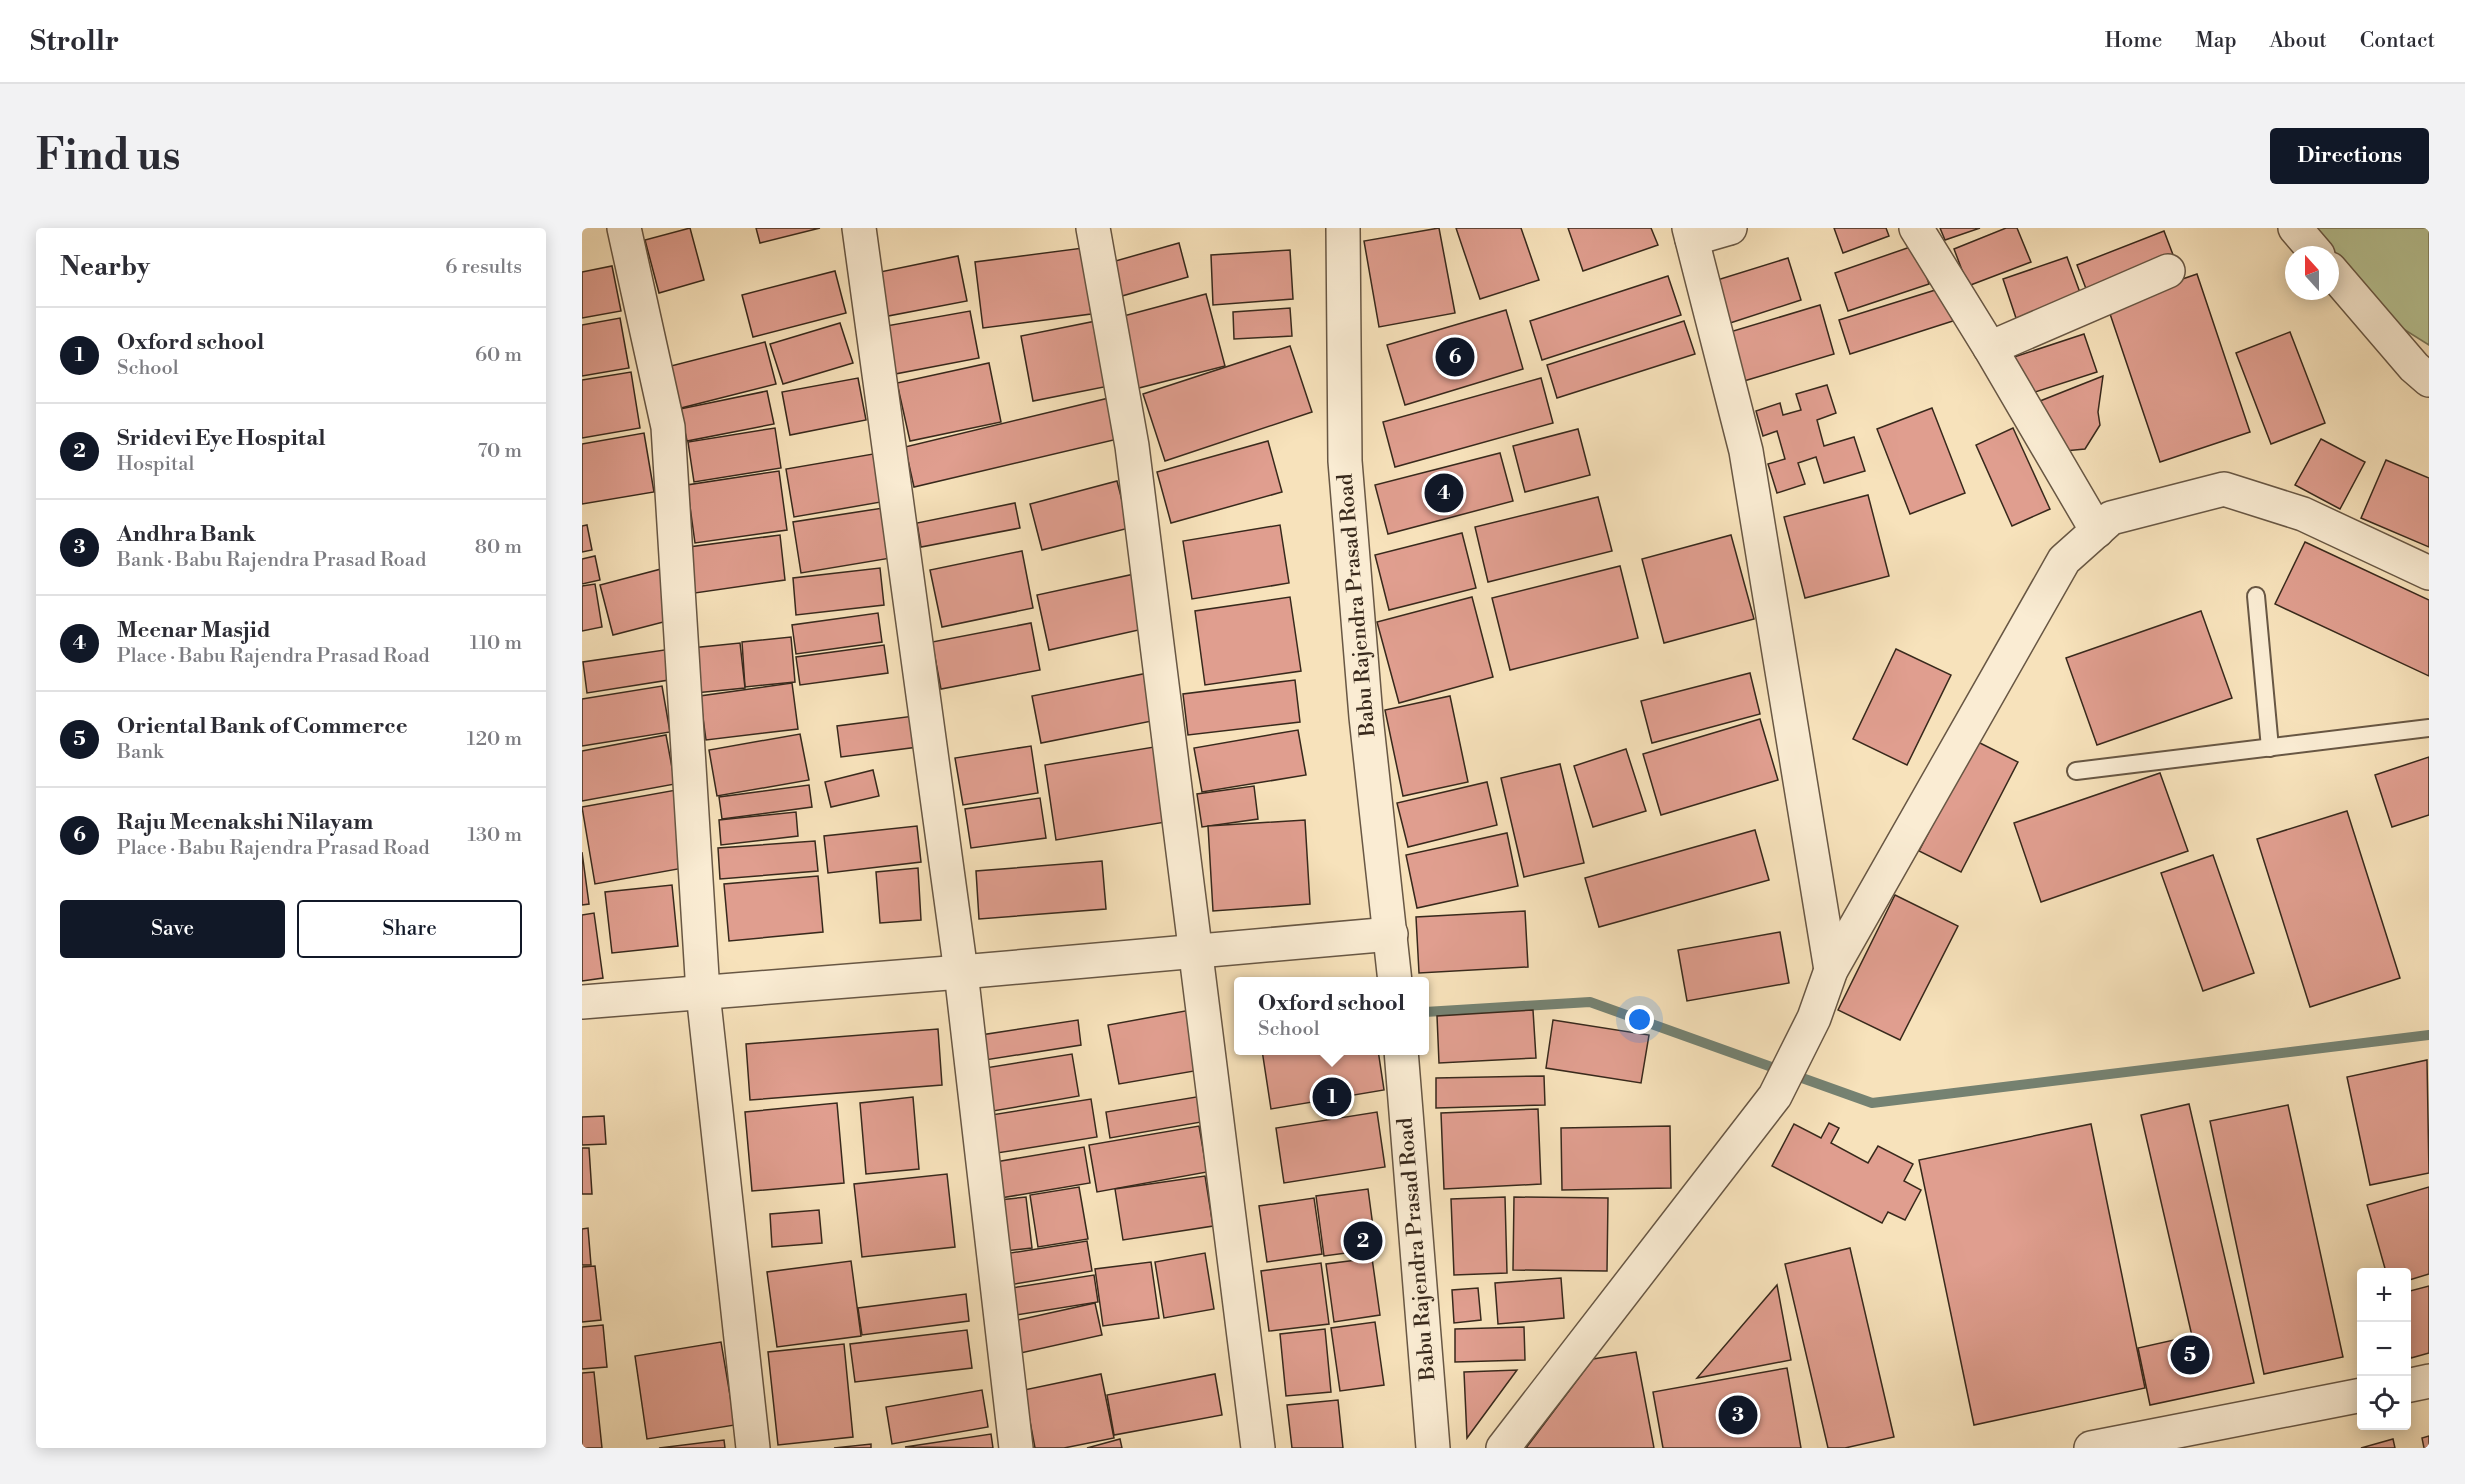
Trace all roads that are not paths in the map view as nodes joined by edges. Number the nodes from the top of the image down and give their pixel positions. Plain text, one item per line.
1 (624, 228) edge
2 (859, 228) edge
3 (1093, 228) edge
4 (1343, 228) edge
5 (1730, 228) edge
6 (1916, 228) edge
7 (2295, 228) edge
8 (1691, 234) edge
9 (2310, 246) edge
10 (2168, 271) dead end
11 (2339, 280) edge
12 (1990, 348) junction
13 (2429, 380) edge
14 (2097, 531) junction
15 (2429, 573) edge
16 (2256, 596) dead end
17 (2429, 728) edge
18 (2270, 748) junction
19 (2076, 771) dead end
20 (1391, 934) junction
21 (1194, 951) junction
22 (1831, 970) junction
23 (961, 972) junction
24 (1395, 977) edge
25 (703, 993) junction
26 (582, 1002) edge
27 (1401, 1055) edge
28 (2429, 1381) edge
29 (2411, 1385) edge
30 (2357, 1396) edge
31 (753, 1448) edge
32 (1016, 1448) edge
33 (1258, 1448) edge
34 (1433, 1448) edge
35 (1503, 1448) edge
36 (2091, 1448) edge

1 - 25 street
2 - 23 street
3 - 21 street
4 - 20 street, Babu Rajendra Prasad Road
5 - 8 street
6 - 12 street
7 - 9 street
8 - 22 street
10 - 12 street
11 - 13 street
12 - 14 street
14 - 15 street
14 - 22 street
16 - 18 lane
17 - 18 lane
18 - 19 lane
20 - 21 street
20 - 24 street, Babu Rajendra Prasad Road
21 - 23 street
21 - 33 street
22 - 35 street
23 - 25 street
23 - 32 street
25 - 26 street
25 - 31 street
27 - 34 street, Babu Rajendra Prasad Road
28 - 29 street
30 - 36 street

